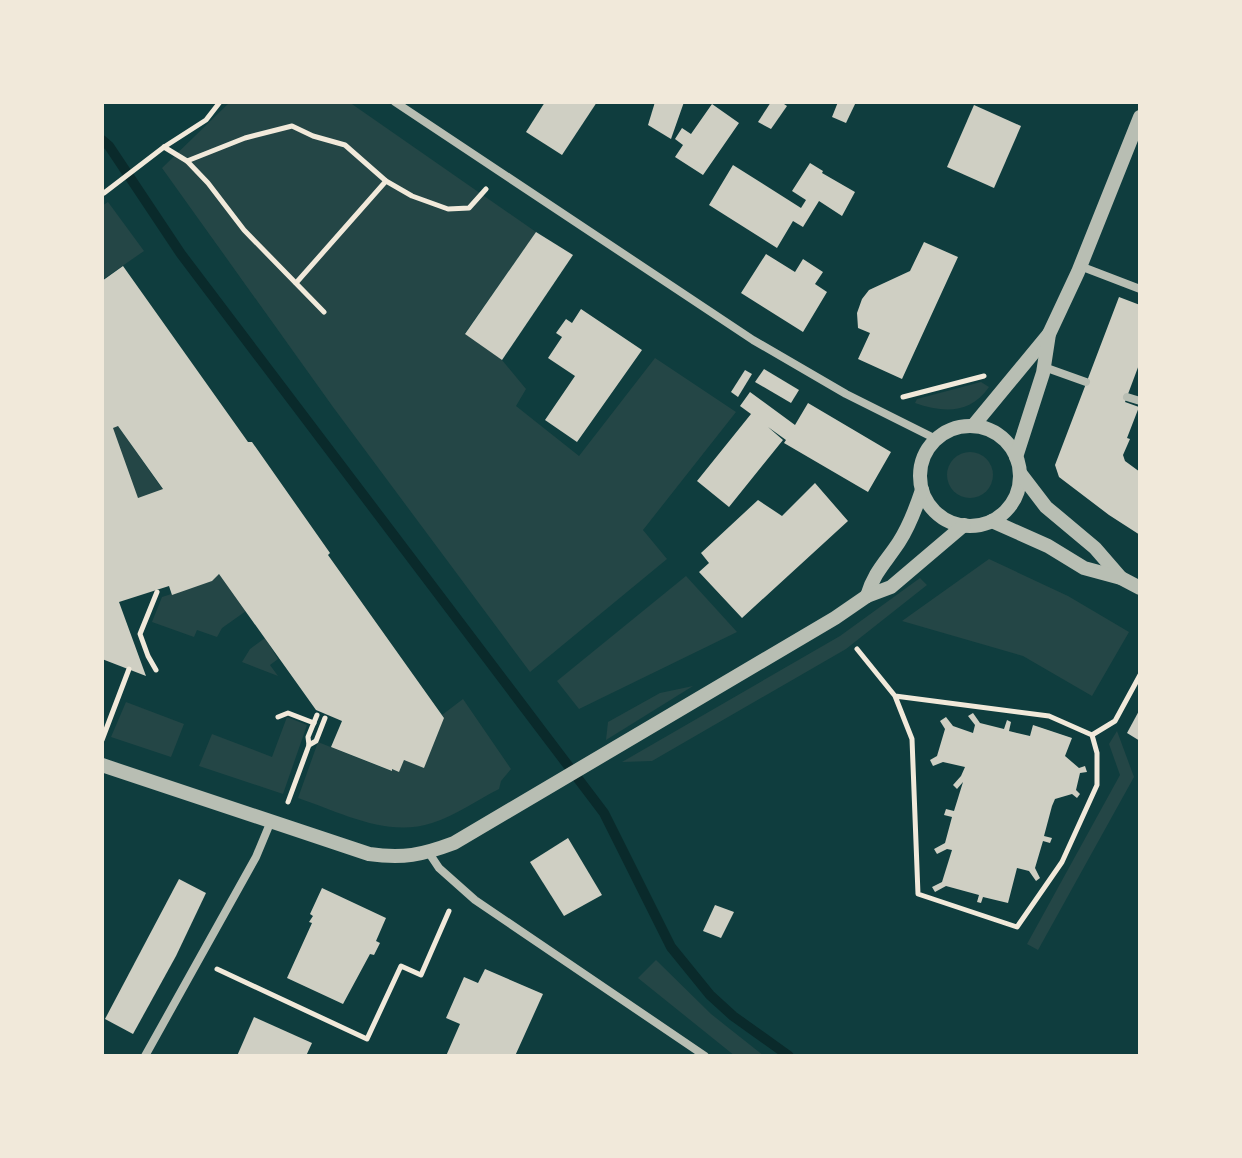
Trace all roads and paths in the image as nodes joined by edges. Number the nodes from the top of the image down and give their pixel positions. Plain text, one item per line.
1 (220, 102) edge
2 (395, 102) edge
3 (1140, 117) edge
4 (164, 147) junction
5 (187, 161) junction
6 (386, 181) junction
7 (486, 189) dead end
8 (104, 193) dead end
9 (1080, 266) junction
10 (296, 283) junction
11 (1140, 289) edge
12 (324, 312) dead end
13 (1049, 334) junction
14 (1044, 367) junction
15 (987, 375) dead end
16 (1086, 382) dead end
17 (903, 397) dead end
18 (1127, 397) dead end
19 (1140, 401) edge
20 (973, 426) junction
21 (936, 439) junction
22 (1016, 457) junction
23 (1020, 473) junction
24 (922, 490) junction
25 (992, 521) junction
26 (964, 525) junction
27 (1121, 578) junction
28 (1140, 588) edge
29 (157, 592) dead end
30 (867, 596) junction
31 (857, 649) dead end
32 (129, 669) dead end
33 (156, 670) dead end
34 (1140, 675) edge
35 (895, 696) junction
36 (317, 715) dead end
37 (278, 717) dead end
38 (325, 718) dead end
39 (314, 723) junction
40 (1092, 735) junction
41 (102, 740) edge
42 (309, 745) junction
43 (102, 765) edge
44 (288, 802) dead end
45 (271, 821) junction
46 (429, 853) junction
47 (449, 911) dead end
48 (199, 959) junction
49 (145, 1056) edge
50 (705, 1056) edge

1 - 4 path
2 - 21 street
3 - 9 street
4 - 5 path
4 - 8 path
5 - 6 path
5 - 10 path
6 - 7 path
6 - 10 path
9 - 11 street
9 - 13 street
10 - 12 path
13 - 14 street
13 - 20 street
14 - 16 street
14 - 22 street
15 - 17 path
18 - 19 street
20 - 21 street
20 - 22 street
21 - 24 street
22 - 23 street
23 - 25 street
23 - 27 street
24 - 26 street
24 - 30 street
25 - 26 street
25 - 27 street
26 - 30 street
27 - 28 street
29 - 33 path
30 - 46 street
31 - 35 path
32 - 41 path
34 - 40 path
35 - 40 path
35 - 40 path
36 - 39 path
37 - 39 path
38 - 42 path
39 - 42 path
42 - 44 path
43 - 45 street
45 - 46 street
45 - 48 street
46 - 50 street
47 - 48 path
48 - 49 street

